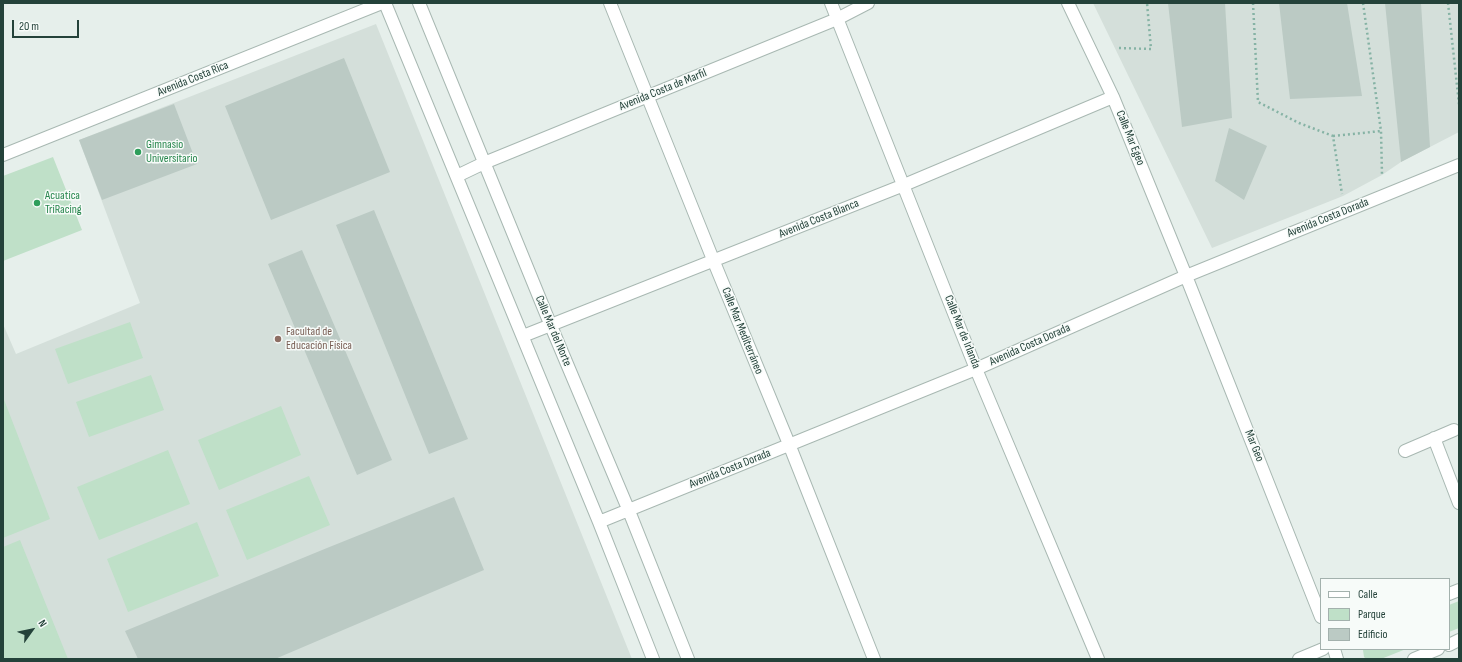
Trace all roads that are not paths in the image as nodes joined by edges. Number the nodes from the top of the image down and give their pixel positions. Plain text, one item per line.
1 (384, 3) edge
2 (419, 3) edge
3 (610, 3) edge
4 (831, 3) edge
5 (868, 3) edge
6 (1068, 3) edge
7 (837, 19) junction
8 (647, 96) junction
9 (1113, 97) junction
10 (3, 155) edge
11 (484, 163) junction
12 (1459, 165) edge
13 (457, 176) junction
14 (904, 185) junction
15 (714, 262) junction
16 (1186, 276) junction
17 (551, 326) junction
18 (523, 336) junction
19 (976, 369) junction
20 (1454, 430) dead end
21 (1434, 438) junction
22 (789, 444) junction
23 (1405, 450) dead end
24 (1459, 503) edge
25 (629, 511) junction
26 (599, 522) junction
27 (1320, 614) edge
28 (1459, 640) edge
29 (1450, 644) edge
30 (1321, 650) edge
31 (1436, 650) edge
32 (653, 659) edge
33 (688, 659) edge
34 (874, 659) edge
35 (1098, 659) edge
36 (1299, 659) edge
37 (1414, 659) edge

1 - 10 street, Avenida Costa Rica
1 - 13 street
2 - 11 street, Calle Mar del Norte
3 - 8 street, Calle Mar Mediterráneo
4 - 7 street, Calle Mar de Irlanda
5 - 7 street, Avenida Costa de Marfil
6 - 9 street, Calle Mar Egeo
7 - 8 street, Avenida Costa de Marfil
7 - 14 street, Calle Mar de Irlanda
8 - 11 street, Avenida Costa de Marfil
8 - 15 street, Calle Mar Mediterráneo
9 - 14 street, Avenida Costa Blanca
9 - 16 street, Calle Mar Egeo
11 - 13 street, Avenida Costa de Marfil
11 - 17 street, Calle Mar del Norte
12 - 16 street, Avenida Costa Dorada
13 - 18 street
14 - 15 street, Avenida Costa Blanca
14 - 19 street, Calle Mar de Irlanda
15 - 17 street, Avenida Costa Blanca
15 - 22 street, Calle Mar Mediterráneo
16 - 19 street, Avenida Costa Dorada
16 - 27 street, Mar Geo
17 - 18 street, Avenida Costa Blanca
17 - 25 street, Calle Mar del Norte
18 - 26 street
19 - 22 street, Avenida Costa Dorada
19 - 35 street, Calle Mar de Irlanda
20 - 21 street
21 - 23 street
21 - 24 street
22 - 25 street, Avenida Costa Dorada
22 - 34 street, Calle Mar Mediterráneo
25 - 26 street, Avenida Costa Dorada
25 - 33 street, Calle Mar del Norte
26 - 32 street
28 - 29 street
30 - 36 street
31 - 37 street

